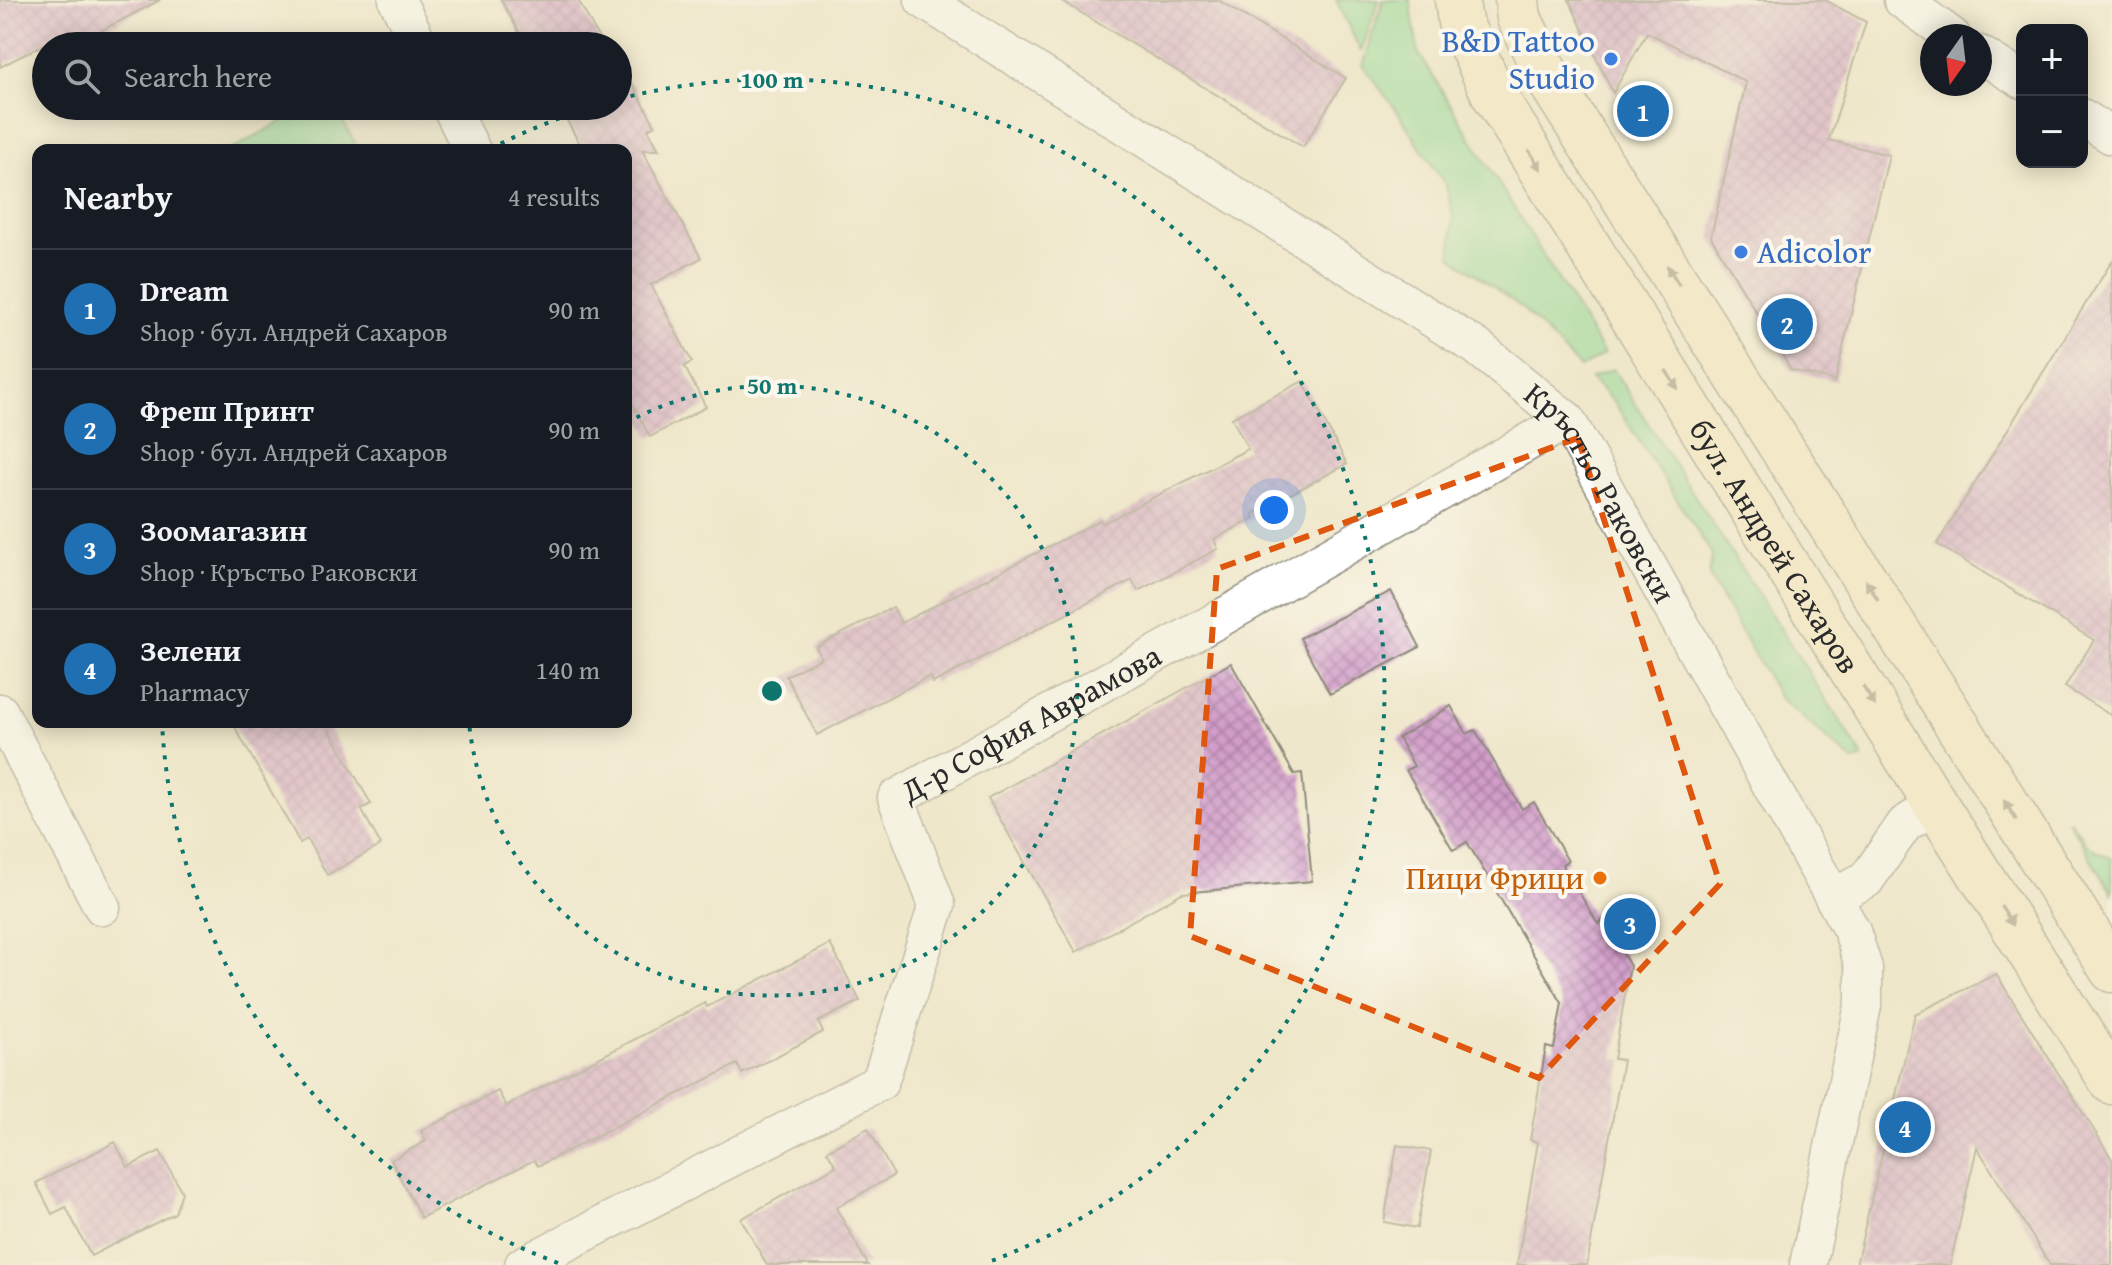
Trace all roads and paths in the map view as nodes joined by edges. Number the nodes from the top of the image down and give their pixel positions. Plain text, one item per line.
1 (397, 0) edge
2 (923, 0) edge
3 (1457, 0) edge
4 (1517, 0) edge
5 (1902, 0) edge
6 (1935, 24) edge
7 (413, 32) edge
8 (1992, 61) edge
9 (2016, 76) edge
10 (457, 120) edge
11 (2088, 121) edge
12 (2112, 136) edge
13 (469, 144) edge
14 (1567, 420) junction
15 (0, 712) edge
16 (1936, 805) junction
17 (1833, 897) junction
18 (102, 907) dead end
19 (2112, 970) edge
20 (2112, 1082) edge
21 (523, 1265) edge
22 (1808, 1265) edge

1 - 7 street
2 - 14 street, Кръстьо Раковски
3 -> 16 main road, бул. Андрей Сахаров
19 -> 4 main road, бул. Андрей Сахаров
5 - 6 street
8 - 9 street
10 - 13 street
11 - 12 street
14 - 17 street, Кръстьо Раковски
14 - 21 street, Д-р София Аврамова
15 - 18 street
16 - 17 street
16 -> 20 main road, бул. Андрей Сахаров
17 - 22 street, Кръстьо Раковски

